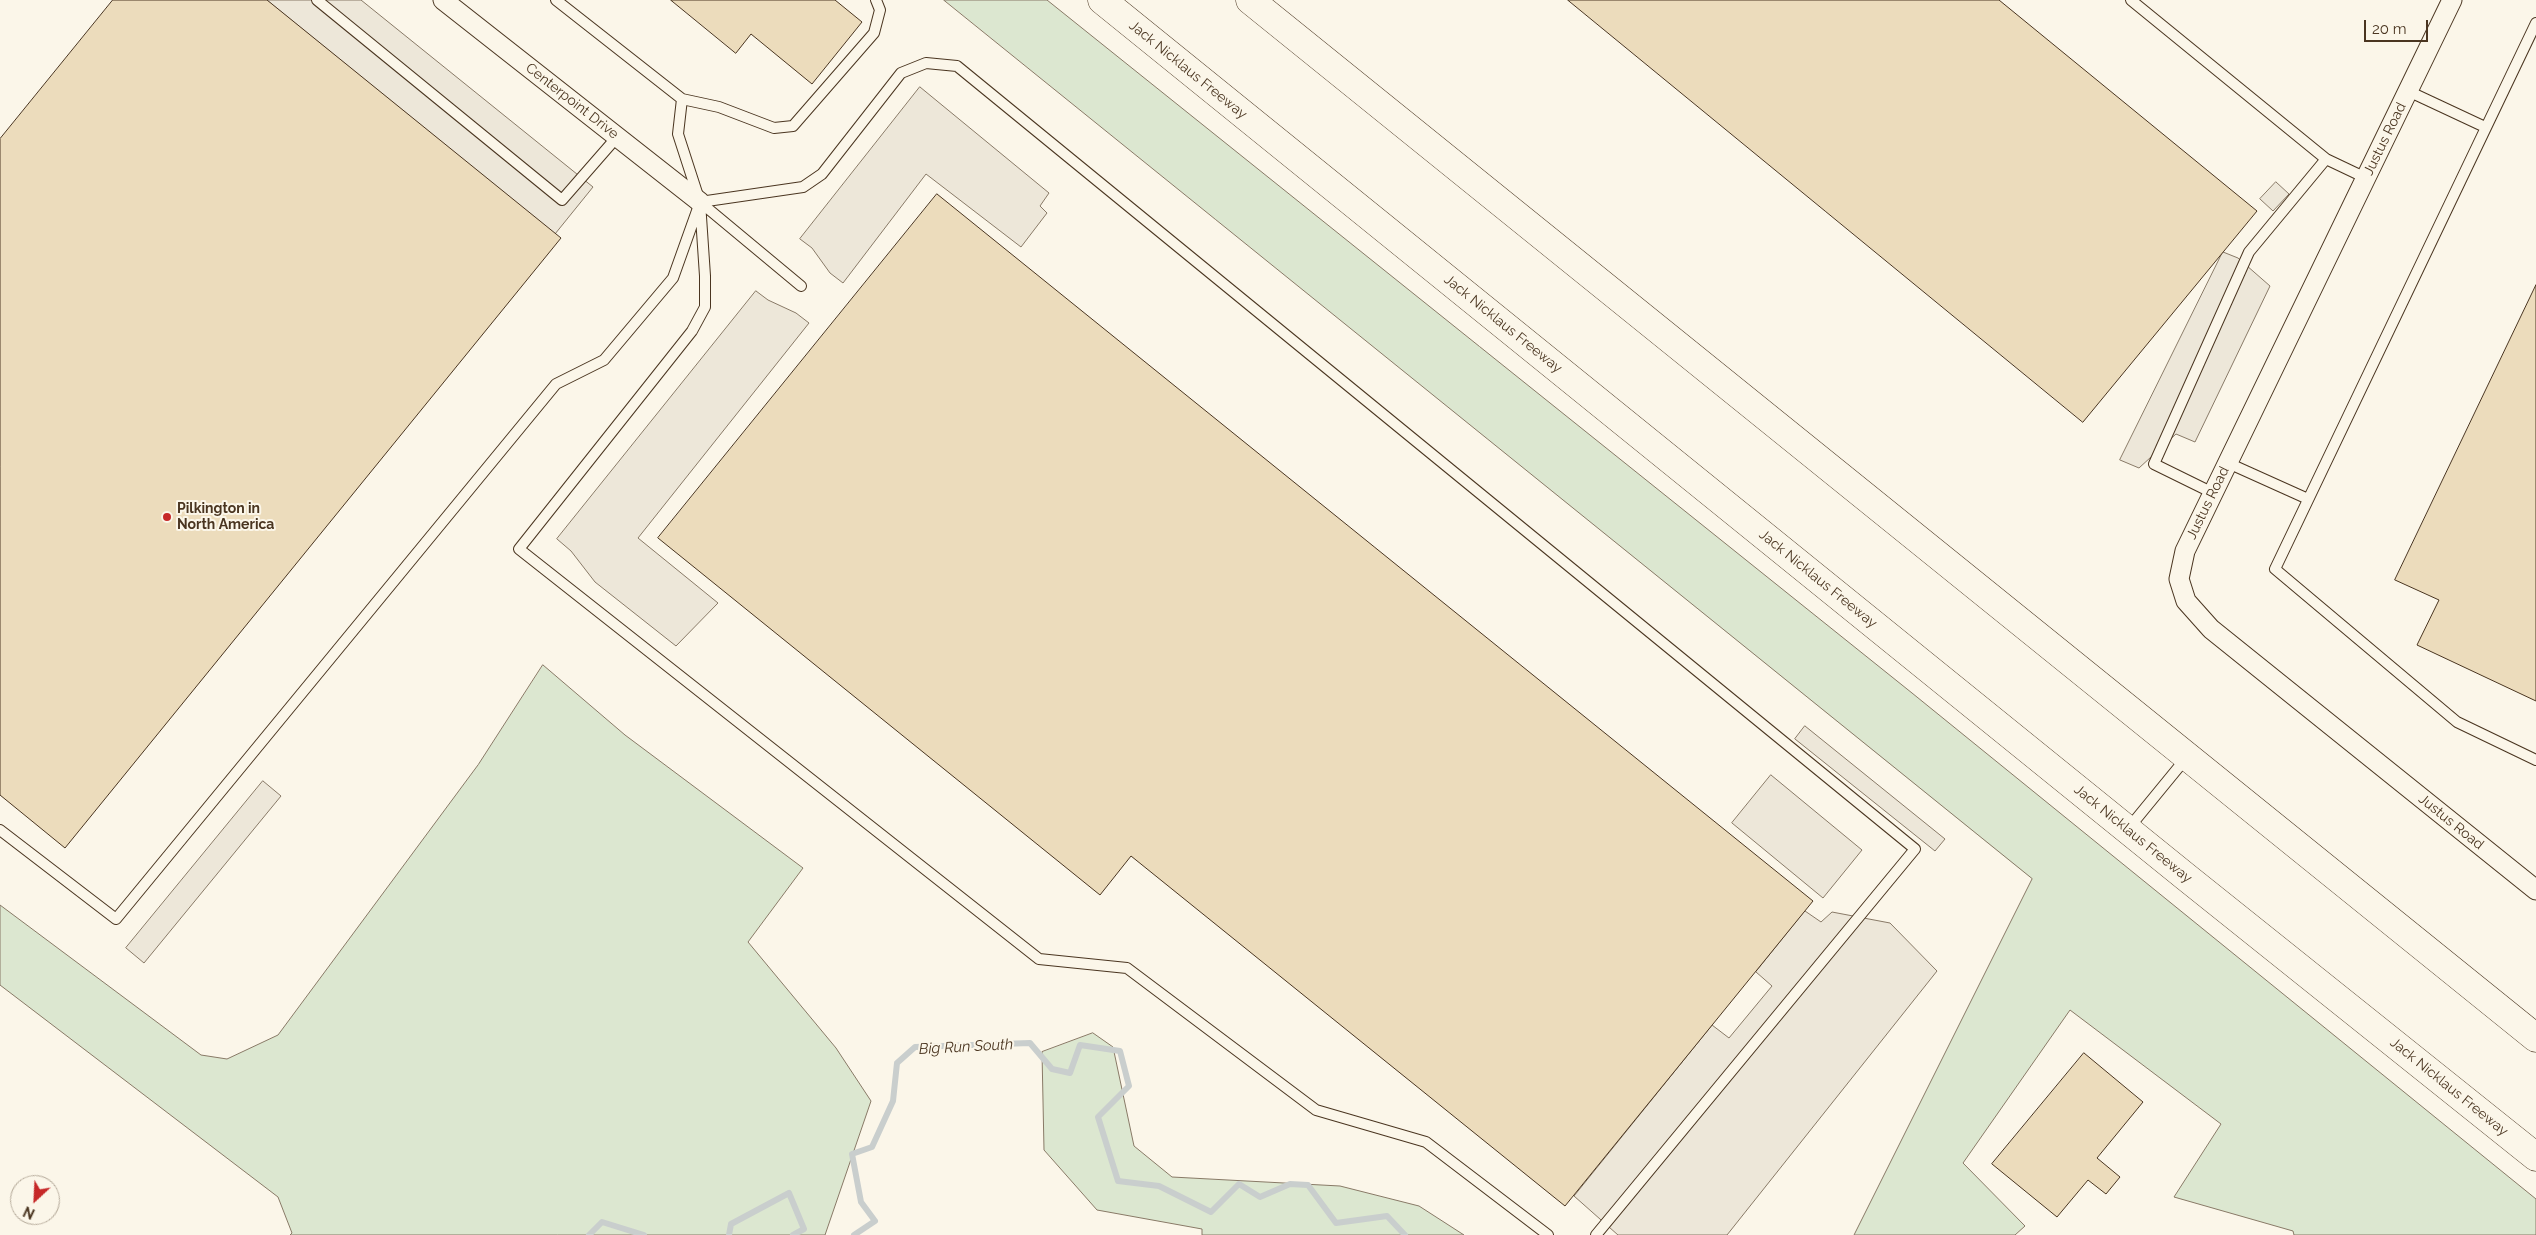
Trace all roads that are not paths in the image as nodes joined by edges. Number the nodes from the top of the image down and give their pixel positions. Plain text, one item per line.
1 (317, 0) edge
2 (444, 0) edge
3 (556, 0) edge
4 (876, 0) edge
5 (1102, 0) edge
6 (1250, 0) edge
7 (2131, 0) edge
8 (2452, 0) edge
9 (2536, 23) edge
10 (2408, 91) junction
11 (682, 99) junction
12 (2485, 127) junction
13 (617, 137) junction
14 (2326, 160) junction
15 (2366, 178) junction
16 (700, 202) junction
17 (801, 286) dead end
18 (2228, 463) junction
19 (2213, 493) junction
20 (2308, 499) junction
21 (2188, 756) junction
22 (2536, 760) edge
23 (2127, 829) junction
24 (0, 830) edge
25 (2536, 890) edge
26 (2536, 1038) edge
27 (2536, 1157) edge
28 (1548, 1235) edge
29 (1596, 1235) edge

1 - 13 lane
2 - 13 street, Centerpoint Drive
3 - 11 lane
4 - 11 lane
5 - 23 highway, Jack Nicklaus Freeway
6 - 21 highway
7 - 14 lane
8 - 10 street, Justus Road
9 - 12 lane
10 - 12 lane
10 - 15 street, Justus Road
11 - 16 lane
12 - 20 lane
13 - 16 street, Centerpoint Drive
14 - 15 lane
14 - 19 lane
15 - 18 street, Justus Road
16 - 17 lane
16 - 24 lane
16 - 28 lane
16 - 29 lane
18 - 19 street, Justus Road
18 - 20 lane
19 - 25 street, Justus Road
20 - 22 lane
21 - 23 lane
21 - 26 highway
23 - 27 highway, Jack Nicklaus Freeway

